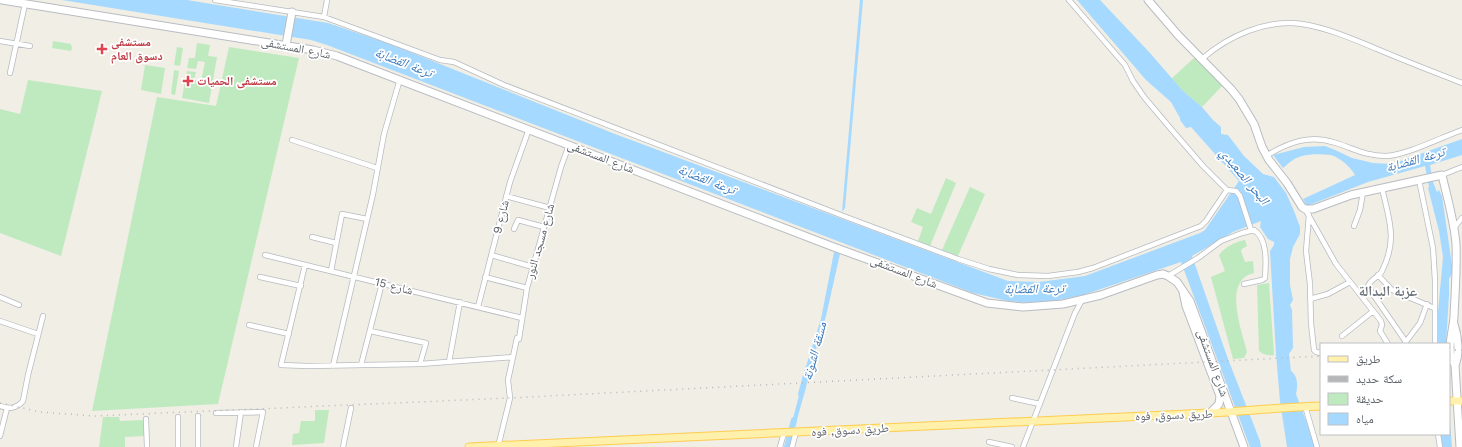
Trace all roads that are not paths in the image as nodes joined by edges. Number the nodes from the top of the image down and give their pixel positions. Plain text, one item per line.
1 (2, 0) edge
2 (215, 0) edge
3 (327, 0) edge
4 (1069, 0) edge
5 (1148, 0) edge
6 (240, 2) edge
7 (25, 4) junction
8 (292, 14) junction
9 (324, 17) junction
10 (0, 41) edge
11 (16, 43) junction
12 (286, 43) junction
13 (30, 46) dead end
14 (1202, 59) junction
15 (10, 73) dead end
16 (400, 79) junction
17 (1462, 84) edge
18 (529, 129) junction
19 (1462, 130) edge
20 (292, 140) dead end
21 (569, 145) junction
22 (1268, 158) junction
23 (1462, 167) edge
24 (377, 168) junction
25 (1442, 174) junction
26 (1425, 178) junction
27 (1382, 188) junction
28 (1227, 190) junction
29 (1363, 192) junction
30 (506, 196) junction
31 (550, 208) junction
32 (1307, 212) junction
33 (1462, 218) edge
34 (367, 219) junction
35 (1354, 226) dead end
36 (544, 227) junction
37 (1454, 228) junction
38 (514, 229) dead end
39 (1250, 230) junction
40 (312, 237) dead end
41 (336, 243) junction
42 (265, 255) dead end
43 (491, 255) junction
44 (306, 265) junction
45 (533, 267) junction
46 (331, 271) junction
47 (1378, 275) junction
48 (353, 276) junction
49 (485, 276) junction
50 (1168, 276) junction
51 (260, 277) dead end
52 (1350, 282) junction
53 (382, 283) junction
54 (1244, 284) dead end
55 (301, 286) junction
56 (527, 288) junction
57 (0, 297) edge
58 (1310, 299) junction
59 (1082, 300) junction
60 (460, 302) junction
61 (1428, 304) junction
62 (19, 305) dead end
63 (478, 306) junction
64 (1434, 308) junction
65 (1372, 312) junction
66 (43, 316) dead end
67 (522, 318) junction
68 (0, 321) edge
69 (249, 325) dead end
70 (370, 331) junction
71 (38, 334) junction
72 (289, 334) junction
73 (1342, 336) dead end
74 (1387, 343) edge
75 (1405, 343) edge
76 (1435, 343) edge
77 (1320, 353) edge
78 (513, 357) junction
79 (449, 362) junction
80 (420, 364) junction
81 (361, 365) junction
82 (333, 366) junction
83 (1219, 387) junction
84 (1012, 398) dead end
85 (1454, 401) edge
86 (1040, 404) junction
87 (0, 406) edge
88 (1303, 406) junction
89 (1320, 406) edge
90 (7, 408) junction
91 (351, 408) dead end
92 (242, 412) junction
93 (1231, 412) junction
94 (216, 413) dead end
95 (1210, 413) junction
96 (198, 416) dead end
97 (178, 417) dead end
98 (146, 419) dead end
99 (1034, 421) junction
100 (796, 432) junction
101 (784, 433) junction
102 (0, 435) edge
103 (1438, 435) edge
104 (989, 442) dead end
105 (498, 446) edge
106 (506, 446) edge
107 (147, 447) edge
108 (178, 447) edge
109 (198, 447) edge
110 (236, 447) edge
111 (256, 447) edge
112 (343, 447) edge
113 (469, 447) edge
114 (780, 447) edge
115 (792, 447) edge
116 (1012, 447) edge
117 (1023, 447) edge
118 (1244, 447) edge
119 (1317, 447) edge
120 (1440, 447) edge
121 (1460, 447) edge

1 - 7 main road, شارع المستشفى
2 - 6 street
3 - 9 street
4 - 28 street
5 - 14 main road
6 - 8 street
7 - 11 street
7 - 12 main road, شارع المستشفى
8 - 9 street
8 - 12 main road
9 - 28 street
10 - 11 street
11 - 13 street
11 - 15 street
12 - 16 main road, شارع المستشفى
14 - 17 street
14 - 22 main road
16 - 18 main road, شارع المستشفى
16 - 24 street
18 - 21 main road, شارع المستشفى
18 - 30 street, شارع 9
19 - 22 street
20 - 24 street
21 - 31 street, شارع مسجد النور
21 - 59 main road, شارع المستشفى
22 - 32 main road
23 - 25 street
24 - 34 street
25 - 26 main road
25 - 37 main road
26 - 27 main road
26 - 64 street
27 - 29 main road
27 - 47 street
28 - 39 street
29 - 32 main road
29 - 35 street
30 - 31 street
30 - 43 street, شارع 9
31 - 36 street, شارع مسجد النور
32 - 52 street
32 - 58 street
33 - 37 street
34 - 41 street
34 - 48 street
36 - 38 street
36 - 45 street, شارع مسجد النور
37 - 85 main road
39 - 50 street
39 - 54 street
40 - 41 street
41 - 46 street
42 - 44 street, شارع 15
43 - 45 street
43 - 49 street, شارع 9
44 - 46 street, شارع 15
44 - 55 street
45 - 56 street, شارع مسجد النور
46 - 48 street, شارع 15
47 - 61 street
47 - 75 street
48 - 53 street, شارع 15
48 - 82 street
49 - 56 street
49 - 63 street, شارع 9
50 - 59 main road, شارع المستشفى
50 - 83 main road, شارع المستشفى
51 - 55 street
52 - 58 street
52 - 65 street
53 - 60 street, شارع 15
53 - 70 street
55 - 72 street
56 - 67 street, شارع مسجد النور
57 - 62 street
58 - 77 street
59 - 86 street
60 - 63 street, شارع 15
60 - 79 street
61 - 64 street
61 - 75 street
63 - 67 street, شارع 15
64 - 76 street
65 - 73 street
65 - 74 street
66 - 71 street
67 - 78 street, شارع مسجد النور
68 - 71 street
69 - 72 street
70 - 80 street
70 - 81 street
71 - 90 street
72 - 82 street
78 - 79 street
78 - 105 street, شارع مسجد النور
79 - 80 street
80 - 81 street
81 - 82 street
83 - 93 main road, شارع المستشفى
83 - 95 main road, شارع المستشفى
84 - 86 street
85 - 121 main road
86 - 99 street
87 - 90 street
88 - 89 main road
88 - 93 main road, طريق دسوق, فوه
88 - 119 street
90 - 102 street
91 - 112 street
92 - 94 street
92 - 110 street
92 - 111 street
93 - 95 main road, طريق دسوق, فوه
93 - 118 main road, شارع المستشفى
95 - 99 main road, طريق دسوق, فوه
96 - 109 street
97 - 108 street
98 - 107 street
99 - 100 main road, طريق دسوق, فوه
99 - 117 street
100 - 101 main road, طريق دسوق, فوه
100 - 115 street
101 - 106 main road, طريق دسوق, فوه
101 - 114 street
103 - 120 street
104 - 116 street
105 - 106 main road, طريق دسوق, فوه
105 - 113 main road, طريق دسوق, فوه

